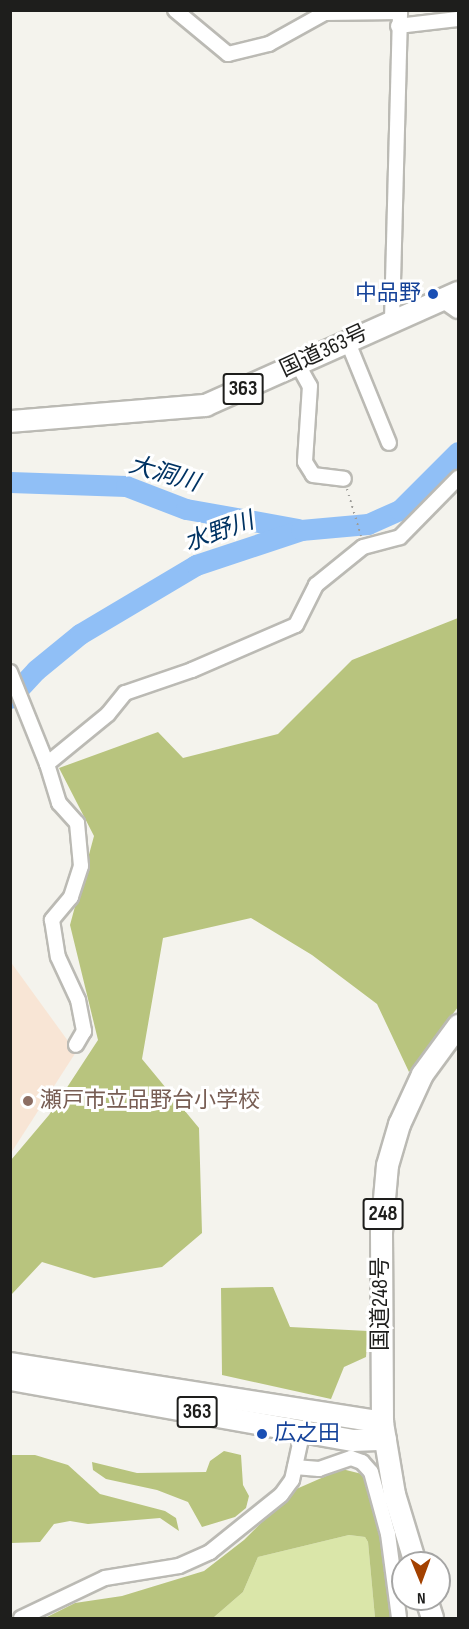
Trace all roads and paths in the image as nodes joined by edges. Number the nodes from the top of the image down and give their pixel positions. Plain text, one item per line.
1 (175, 10) edge
2 (399, 16) edge
3 (459, 19) edge
4 (453, 301) edge
5 (392, 320) junction
6 (347, 340) junction
7 (297, 363) junction
8 (10, 414) edge
9 (11, 421) edge
10 (389, 444) dead end
11 (459, 478) edge
12 (344, 479) joint
13 (363, 547) junction
14 (10, 672) edge
15 (47, 764) junction
16 (459, 1025) edge
17 (76, 1045) dead end
18 (10, 1363) edge
19 (10, 1379) edge
20 (303, 1430) junction
21 (383, 1431) junction
22 (295, 1467) junction
23 (411, 1551) edge
24 (21, 1618) edge
25 (399, 1618) edge

1 - 2 street
2 - 3 street
2 - 5 street
4 - 5 highway, 国道363号 / 363
5 - 6 highway, 国道363号 / 363
6 - 7 highway, 国道363号 / 363
6 - 10 street
7 - 9 highway, 国道363号 / 363
7 - 12 street
8 - 9 street
11 - 13 street
12 - 13 path
13 - 15 street
14 - 15 street
15 - 17 street
16 - 21 highway, 国道248号 / 248
18 - 21 highway, 363
19 - 20 highway, 363
20 - 21 highway, 363
20 - 22 street
21 - 23 highway, 国道248号 / 248
22 - 24 street
22 - 25 street

